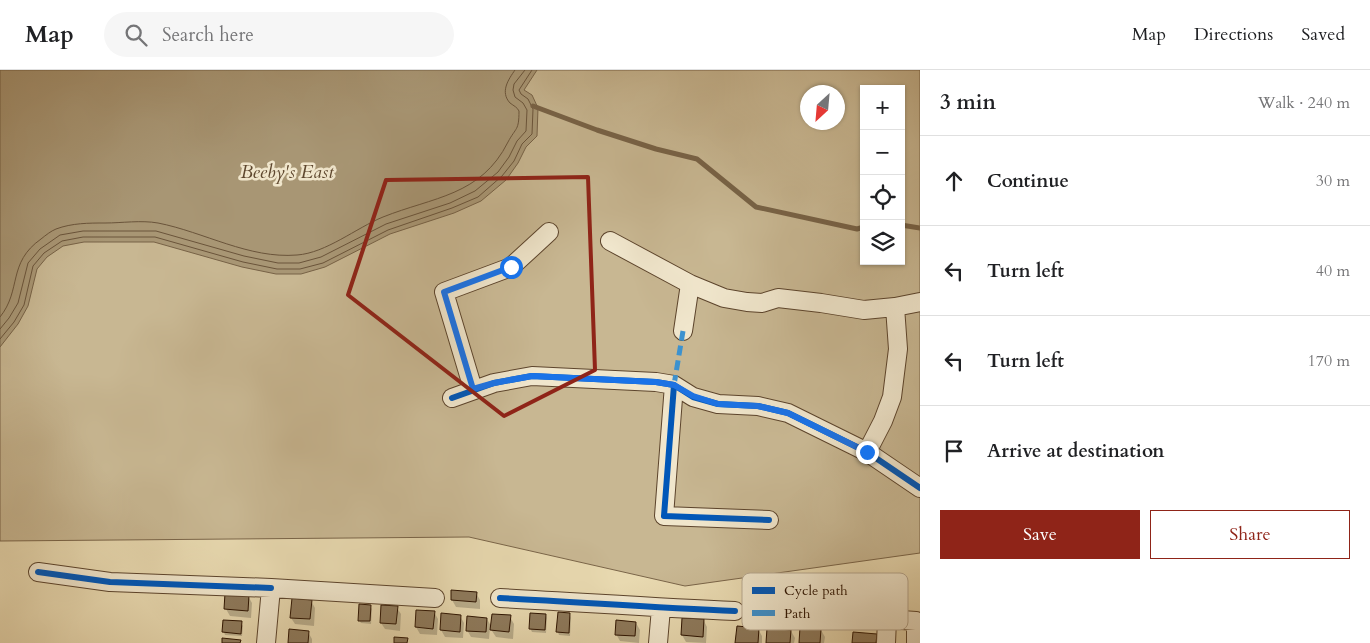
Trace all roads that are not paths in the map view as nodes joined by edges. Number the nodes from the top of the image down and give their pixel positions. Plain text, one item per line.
1 (549, 232) dead end
2 (610, 241) dead end
3 (690, 284) junction
4 (920, 302) edge
5 (895, 307) junction
6 (683, 331) dead end
7 (674, 385) junction
8 (473, 389) junction
9 (452, 398) dead end
10 (867, 452) junction
11 (920, 488) edge
12 (769, 520) dead end
13 (38, 572) dead end
14 (271, 588) junction
15 (435, 598) dead end
16 (500, 598) dead end
17 (661, 608) junction
18 (735, 611) dead end
19 (908, 621) edge
20 (887, 630) edge
21 (266, 643) edge
22 (658, 643) edge
23 (886, 643) edge
24 (916, 643) edge

1 - 8 street
2 - 3 street
3 - 5 street
3 - 6 street
4 - 5 street
5 - 10 street
7 - 8 street
7 - 10 street
7 - 12 street
8 - 9 street
10 - 11 street
13 - 14 street
14 - 15 street
14 - 21 street
16 - 17 street
17 - 18 street
17 - 22 street
19 - 24 street
20 - 23 street

